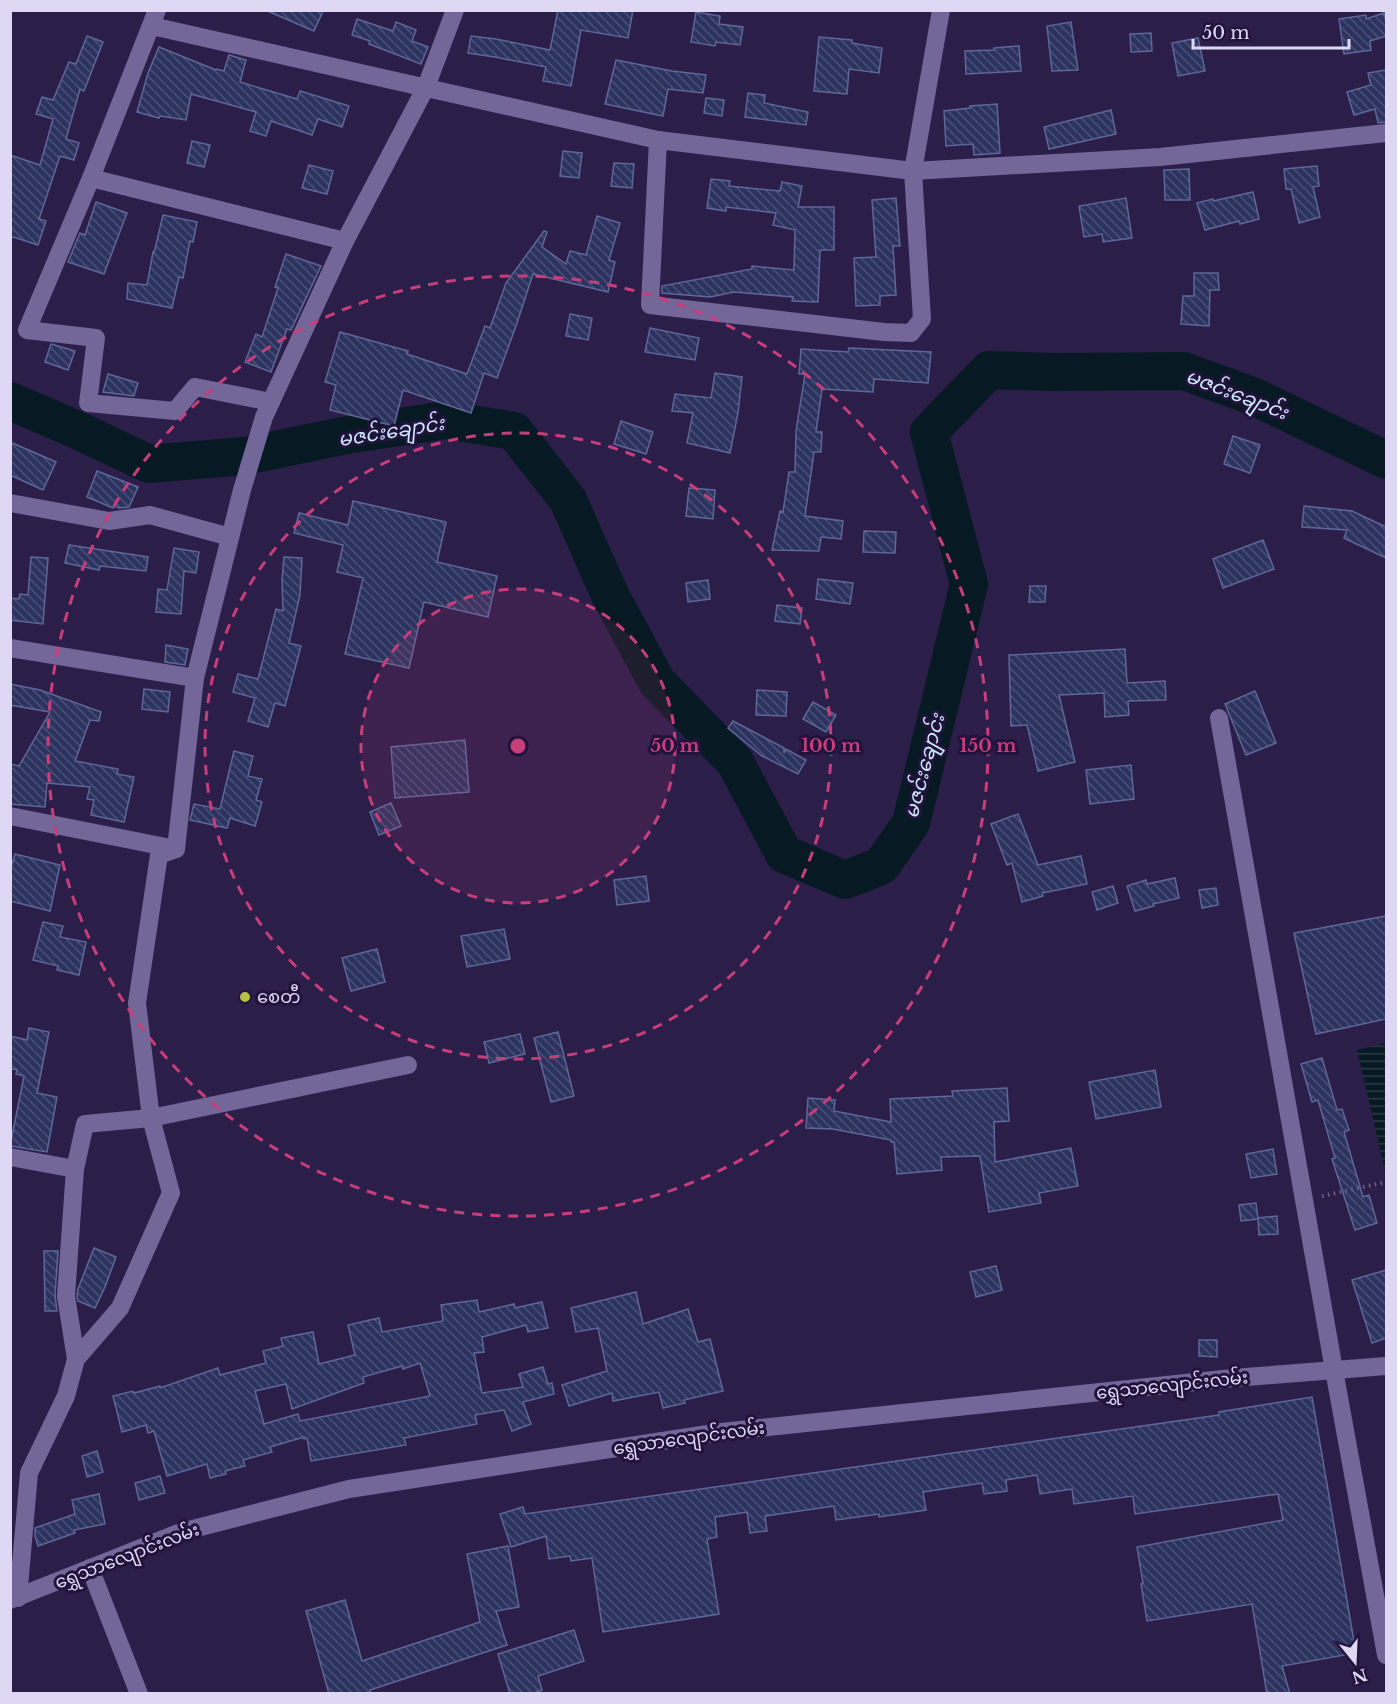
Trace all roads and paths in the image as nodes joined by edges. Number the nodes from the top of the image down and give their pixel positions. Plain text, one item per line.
1 (455, 10) edge
2 (941, 10) edge
3 (155, 18) edge
4 (426, 87) junction
5 (1386, 133) edge
6 (658, 140) junction
7 (913, 171) junction
8 (91, 178) junction
9 (345, 241) junction
10 (267, 410) junction
11 (10, 503) edge
12 (230, 537) junction
13 (10, 648) edge
14 (195, 678) junction
15 (1219, 718) dead end
16 (10, 816) edge
17 (176, 849) junction
18 (408, 1065) dead end
19 (151, 1118) junction
20 (10, 1157) edge
21 (75, 1169) junction
22 (1386, 1182) edge
23 (1304, 1200) junction
24 (76, 1359) junction
25 (1386, 1366) edge
26 (1334, 1370) junction
27 (90, 1568) junction
28 (14, 1599) edge
29 (1386, 1655) edge
30 (139, 1694) edge

1 - 4 street
2 - 7 street
3 - 4 street
3 - 8 street
4 - 6 street
4 - 9 street
5 - 7 street
6 - 7 street
6 - 7 street
8 - 9 street
8 - 10 street
9 - 10 street
10 - 12 street
11 - 12 street
12 - 14 street
13 - 14 street
14 - 17 street
15 - 23 street
16 - 17 street
17 - 19 street
18 - 19 street
19 - 21 street
19 - 24 street
20 - 21 street
21 - 24 street
22 - 23 path
23 - 26 street
24 - 28 street
25 - 26 street, ရွှေသာလျောင်းလမ်း
26 - 27 street, ရွှေသာလျောင်းလမ်း
26 - 29 street
27 - 28 street, ရွှေသာလျောင်းလမ်း
27 - 30 street

